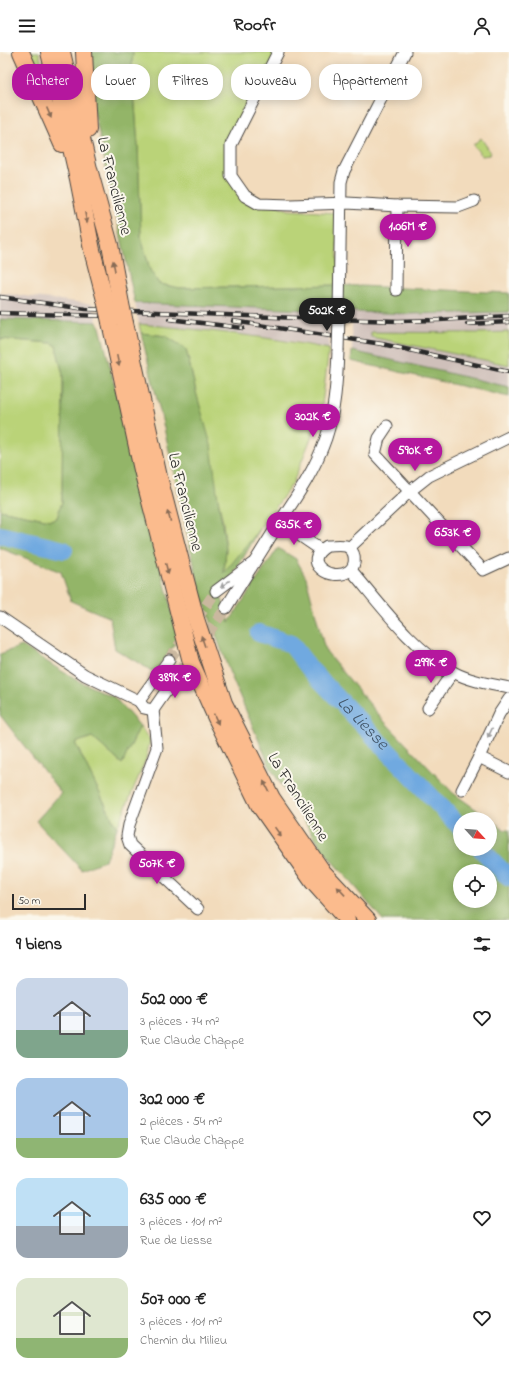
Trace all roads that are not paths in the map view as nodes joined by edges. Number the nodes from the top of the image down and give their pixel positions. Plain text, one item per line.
1 (21, 52) edge
2 (49, 52) edge
3 (62, 52) edge
4 (84, 52) edge
5 (278, 52) edge
6 (405, 52) edge
7 (84, 174) junction
8 (474, 201) dead end
9 (341, 203) junction
10 (397, 206) junction
11 (396, 290) dead end
12 (118, 323) junction
13 (387, 426) dead end
14 (509, 437) edge
15 (410, 491) junction
16 (280, 522) junction
17 (349, 548) junction
18 (321, 550) junction
19 (509, 558) edge
20 (257, 560) junction
21 (351, 570) junction
22 (216, 591) tunnel mouth
23 (226, 608) tunnel mouth
24 (0, 617) edge
25 (169, 660) tunnel mouth
26 (453, 672) junction
27 (178, 674) tunnel mouth
28 (509, 688) edge
29 (509, 699) edge
30 (139, 701) junction
31 (428, 708) dead end
32 (153, 710) junction
33 (479, 757) junction
34 (509, 772) edge
35 (462, 790) dead end
36 (198, 909) dead end
37 (347, 920) edge
38 (368, 920) edge

1 -> 7 highway
2 - 7 highway, La Francilienne
3 - 7 highway, La Francilienne
4 - 7 highway
5 - 9 street
6 - 9 street
7 - 12 highway, La Francilienne, bridge
8 - 10 street
9 - 10 street
9 - 16 street, bridge
10 - 11 street
12 -> 37 highway, La Francilienne
38 -> 12 highway, La Francilienne
13 - 15 street
14 - 15 street
15 - 17 street
15 - 19 street
16 - 18 street
16 - 20 street
17 - 18 street
17 - 21 street
18 - 21 street
20 -> 22 street
20 - 23 street
21 - 26 street
24 - 30 street
25 - 30 street
26 - 28 street
26 - 31 street
27 - 32 street
29 -> 33 street
30 - 32 street
32 - 36 street
33 - 34 street
33 - 35 street

